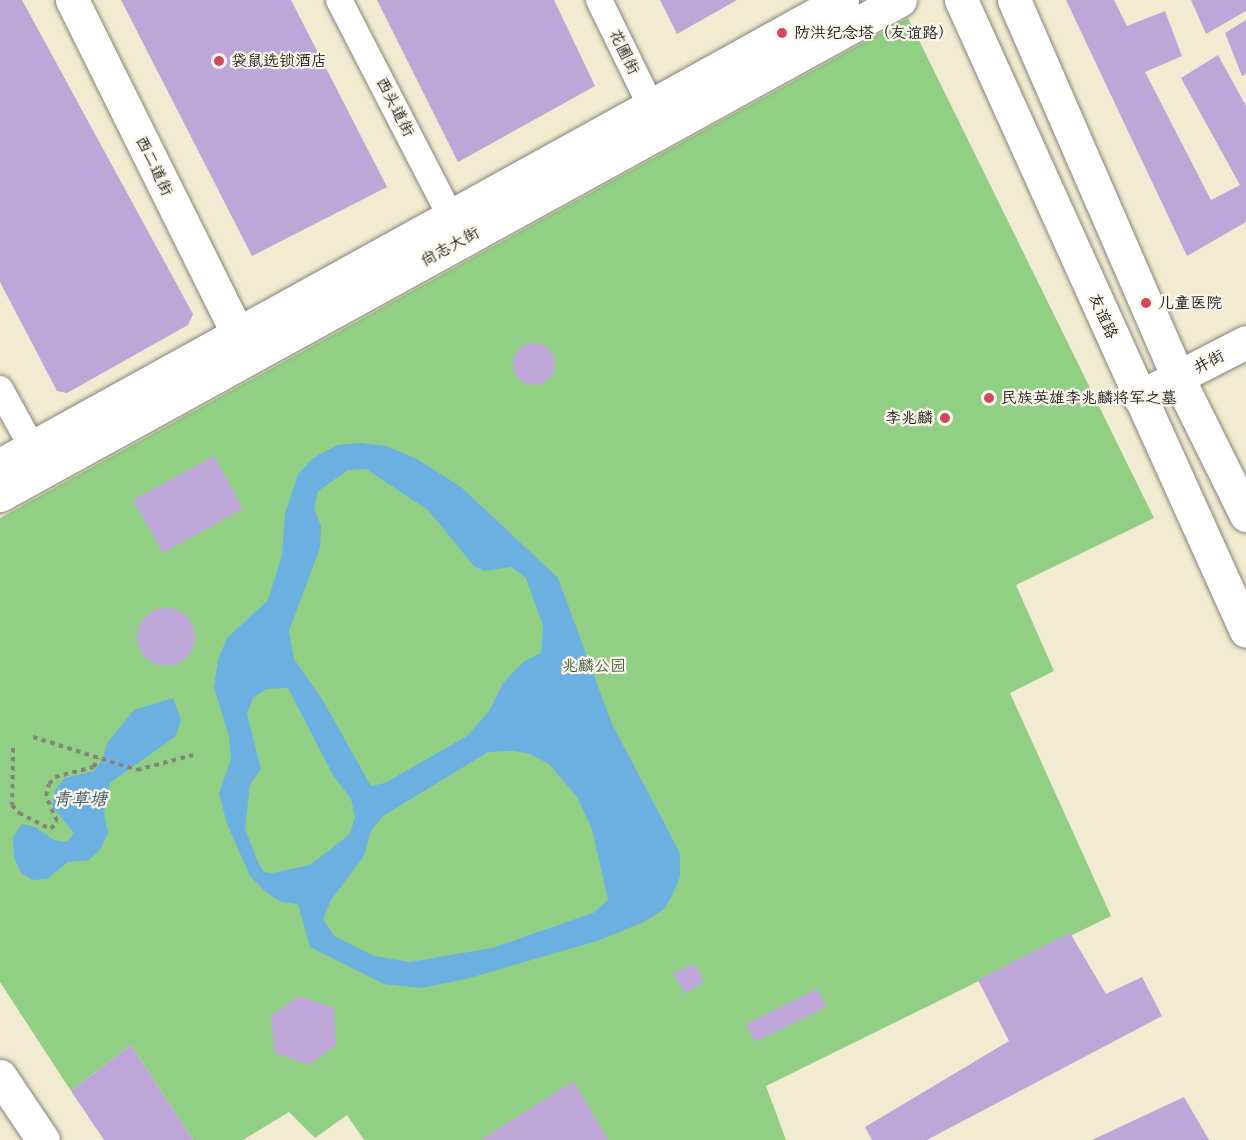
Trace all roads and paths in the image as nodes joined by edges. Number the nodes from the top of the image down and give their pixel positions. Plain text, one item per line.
1 (72, 0) edge
2 (339, 0) edge
3 (599, 0) edge
4 (842, 0) edge
5 (900, 0) edge
6 (961, 0) edge
7 (1014, 0) edge
8 (650, 104) junction
9 (450, 215) junction
10 (237, 333) junction
11 (1246, 342) edge
12 (1178, 378) junction
13 (0, 389) edge
14 (1139, 397) junction
15 (32, 447) junction
16 (0, 465) edge
17 (0, 495) edge
18 (1246, 515) edge
19 (1246, 631) edge
20 (33, 737) dead end
21 (13, 748) dead end
22 (193, 754) dead end
23 (99, 758) junction
24 (0, 1076) edge
25 (43, 1140) edge

1 - 10 main road, 西二道街
2 - 9 street, 西头道街
3 - 8 street, 花圃街
4 - 8 main road, 尚志大街
5 - 17 main road, 尚志大街
6 - 14 main road, 友谊路
7 - 12 main road
8 - 9 main road, 尚志大街
9 - 10 main road, 尚志大街
10 - 15 main road, 尚志大街
11 - 12 main road, 井街
12 - 14 main road, 井街
12 - 18 main road
13 - 15 street
14 - 19 main road, 友谊路
15 - 16 main road, 尚志大街
20 - 23 path
21 - 23 path
22 - 23 path
24 - 25 main road

